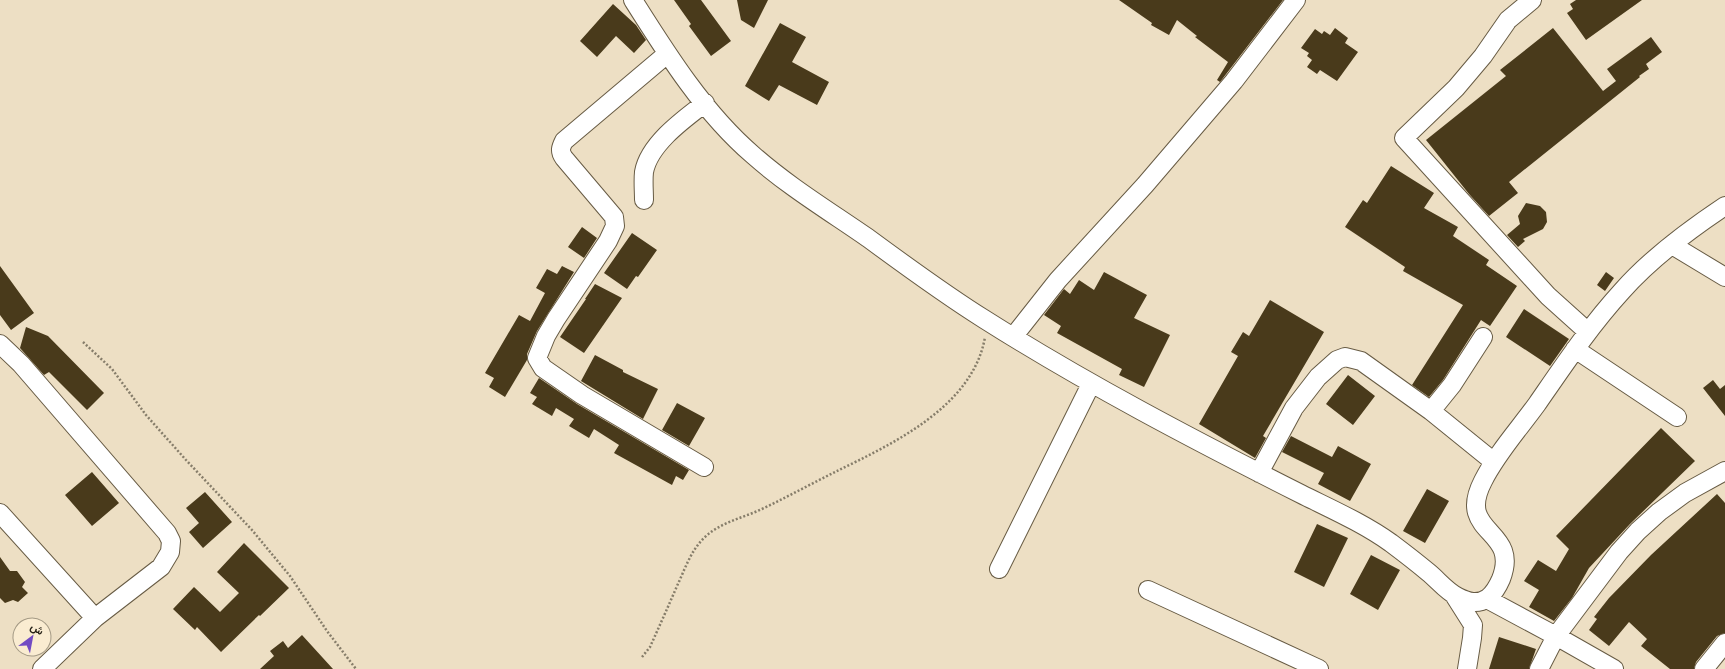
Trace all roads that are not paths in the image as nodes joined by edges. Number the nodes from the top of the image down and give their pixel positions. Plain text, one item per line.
1 (633, 0) edge
2 (1296, 0) edge
3 (1532, 0) edge
4 (667, 54) junction
5 (705, 104) junction
6 (644, 200) dead end
7 (1725, 206) edge
8 (1672, 245) junction
9 (1725, 277) edge
10 (1588, 332) junction
11 (1013, 337) junction
12 (1483, 337) dead end
13 (0, 344) edge
14 (1575, 349) junction
15 (1092, 384) junction
16 (1431, 411) junction
17 (1677, 417) dead end
18 (1494, 462) junction
19 (704, 467) dead end
20 (1725, 471) edge
21 (1259, 473) junction
22 (0, 513) edge
23 (1000, 569) dead end
24 (1148, 590) dead end
25 (1454, 595) junction
26 (1486, 599) junction
27 (95, 618) junction
28 (1556, 636) junction
29 (1725, 643) edge
30 (42, 669) edge
31 (1320, 669) edge
32 (1466, 669) edge
33 (1539, 669) edge
34 (1614, 669) edge
35 (1704, 669) edge

1 - 4 street
2 - 11 street
3 - 10 street
4 - 5 street
4 - 19 street
5 - 6 street
5 - 11 street
7 - 8 street
8 - 9 street
8 - 10 street
10 - 14 street
11 - 15 street
12 - 16 street
13 - 27 street
14 - 17 street
14 - 18 street
15 - 21 street
15 - 23 street
16 - 18 street
16 - 21 street
18 - 26 street
20 - 28 street
21 - 25 street
22 - 27 street
24 - 31 street
25 - 26 street
25 - 32 street
26 - 28 street
27 - 30 street
28 - 33 street
28 - 34 street
29 - 35 street

